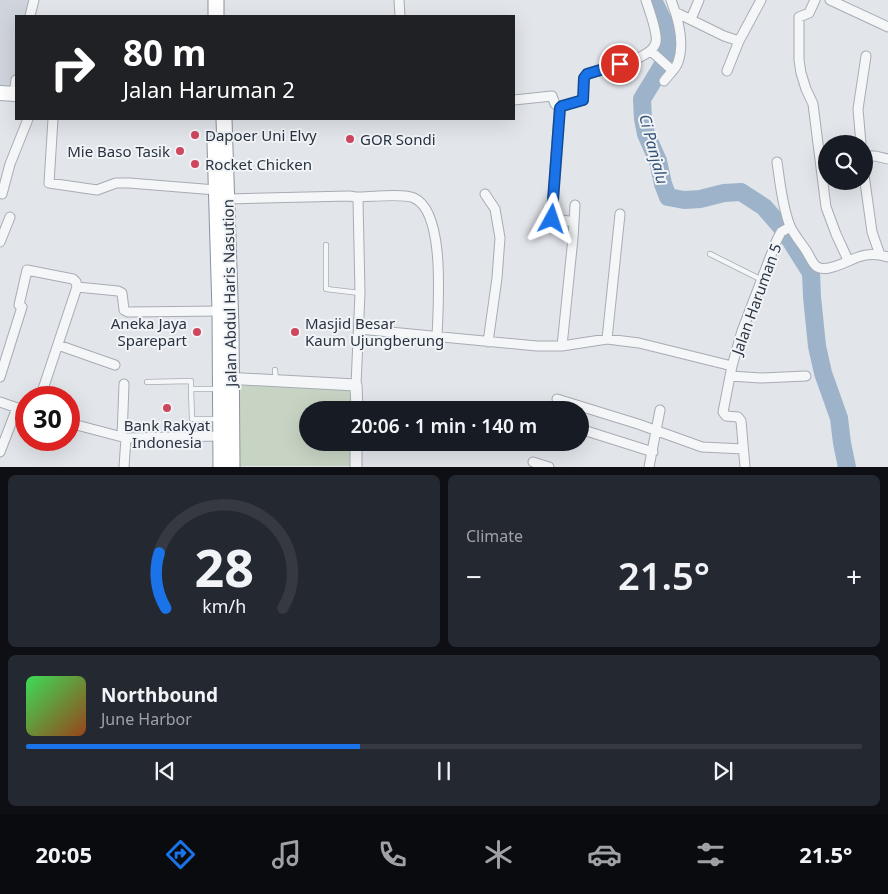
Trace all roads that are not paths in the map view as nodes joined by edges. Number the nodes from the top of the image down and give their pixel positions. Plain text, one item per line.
1 (34, 0) edge
2 (216, 0) edge
3 (399, 0) edge
4 (646, 0) edge
5 (671, 0) edge
6 (699, 0) edge
7 (761, 0) edge
8 (815, 0) edge
9 (830, 0) edge
10 (676, 12) junction
11 (30, 15) edge
12 (216, 15) edge
13 (400, 15) edge
14 (691, 19) junction
15 (888, 27) edge
16 (739, 41) junction
17 (653, 54) junction
18 (866, 56) dead end
19 (669, 67) junction
20 (727, 72) dead end
21 (664, 81) dead end
22 (515, 100) edge
23 (560, 108) junction
24 (28, 120) edge
25 (53, 120) edge
26 (214, 120) edge
27 (224, 120) edge
28 (860, 135) edge
29 (873, 156) edge
30 (888, 159) edge
31 (777, 162) dead end
32 (866, 190) edge
33 (2, 194) dead end
34 (222, 194) junction
35 (486, 194) dead end
36 (358, 200) junction
37 (575, 205) dead end
38 (620, 214) dead end
39 (10, 217) dead end
40 (574, 222) junction
41 (786, 229) junction
42 (0, 242) edge
43 (326, 245) dead end
44 (710, 254) dead end
45 (884, 256) edge
46 (848, 260) junction
47 (762, 280) junction
48 (77, 287) junction
49 (360, 293) junction
50 (220, 311) junction
51 (359, 329) junction
52 (437, 337) junction
53 (607, 339) junction
54 (488, 342) junction
55 (58, 344) junction
56 (562, 346) junction
57 (115, 364) dead end
58 (732, 366) junction
59 (730, 376) junction
60 (806, 376) dead end
61 (0, 377) edge
62 (147, 382) dead end
63 (224, 382) junction
64 (124, 384) dead end
65 (356, 385) junction
66 (44, 386) edge
67 (191, 389) junction
68 (557, 399) dead end
69 (357, 401) edge
70 (0, 402) edge
71 (15, 407) edge
72 (660, 410) dead end
73 (15, 413) edge
74 (221, 418) junction
75 (80, 426) edge
76 (656, 431) junction
77 (589, 432) edge
78 (221, 436) junction
79 (124, 438) junction
80 (743, 449) junction
81 (356, 451) edge
82 (0, 452) edge
83 (652, 452) junction
84 (533, 462) dead end
85 (124, 466) edge
86 (221, 466) edge
87 (232, 466) edge
88 (356, 466) edge
89 (549, 466) edge
90 (649, 466) edge
91 (745, 466) edge

1 - 11 street
2 - 12 highway
3 - 13 street
4 - 17 street
5 - 10 street
6 - 14 street
7 - 16 street
8 - 46 street
9 - 15 street
10 - 14 street
10 - 19 street
14 - 16 street
16 - 20 street
17 - 19 street
17 - 23 street
18 - 28 street
19 - 21 street
22 - 23 street
23 - 40 street
24 - 33 street
25 - 34 street
26 - 34 highway, Jalan Abdul Haris Nasution
27 - 34 highway, Jalan Abdul Haris Nasution
29 - 30 street
31 - 41 street
32 - 45 street
34 - 36 street
34 - 50 highway, Jalan Abdul Haris Nasution
34 - 63 highway, Jalan Abdul Haris Nasution
35 - 54 street
36 - 49 street
36 - 52 street
37 - 40 street
38 - 53 street
39 - 42 street
40 - 56 street
41 - 46 street
41 - 47 street, Jalan Haruman 5
43 - 49 lane
44 - 47 lane
45 - 46 street
47 - 58 street, Jalan Haruman 5
48 - 50 street
48 - 55 street
48 - 61 street
49 - 51 street
50 - 63 highway, Jalan Abdul Haris Nasution
51 - 52 street
51 - 65 street
52 - 54 street
53 - 56 street
53 - 58 street
54 - 56 street
55 - 57 street
55 - 66 street
58 - 59 street, Jalan Haruman 5
59 - 60 street
59 - 80 street, Jalan Haruman 5
62 - 67 lane
63 - 65 street
63 - 67 lane
63 - 74 highway, Jalan Abdul Haris Nasution
63 - 87 highway, Jalan Abdul Haris Nasution
64 - 79 street
65 - 69 street
67 - 74 lane
68 - 76 street
70 - 71 street
72 - 76 street
73 - 82 street
74 - 78 highway, Jalan Abdul Haris Nasution
75 - 79 street
76 - 80 street
76 - 83 street
77 - 83 street
78 - 79 street
78 - 86 highway, Jalan Abdul Haris Nasution
79 - 85 street
80 - 91 street
81 - 88 street
83 - 90 street
84 - 89 street

